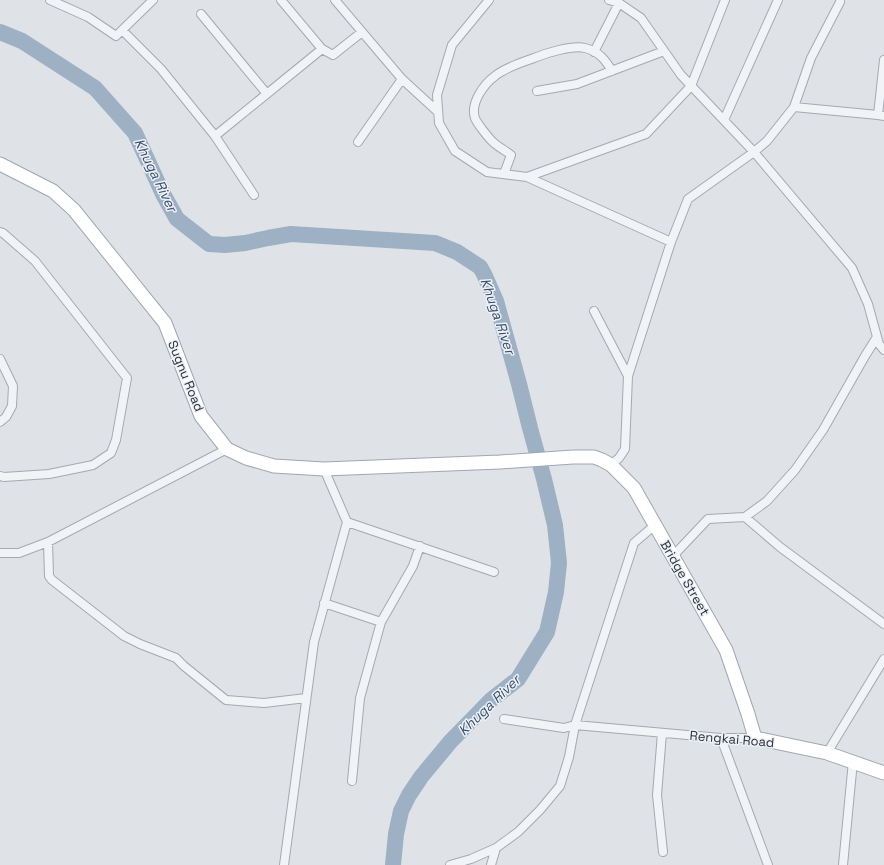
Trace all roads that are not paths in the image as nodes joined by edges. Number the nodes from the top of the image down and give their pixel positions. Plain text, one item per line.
1 (50, 0) edge
2 (152, 0) edge
3 (281, 0) edge
4 (335, 0) edge
5 (489, 0) edge
6 (609, 0) edge
7 (628, 0) edge
8 (725, 0) edge
9 (778, 0) edge
10 (840, 2) dead end
11 (619, 3) junction
12 (630, 10) junction
13 (200, 14) dead end
14 (122, 30) junction
15 (362, 32) junction
16 (322, 49) junction
17 (664, 51) junction
18 (594, 52) junction
19 (884, 60) edge
20 (612, 71) junction
21 (402, 80) junction
22 (691, 86) junction
23 (537, 91) dead end
24 (267, 94) junction
25 (794, 108) junction
26 (438, 112) junction
27 (881, 115) edge
28 (724, 120) junction
29 (215, 136) junction
30 (358, 142) dead end
31 (754, 152) junction
32 (0, 164) edge
33 (504, 174) junction
34 (527, 177) junction
35 (254, 195) dead end
36 (1, 235) edge
37 (671, 242) junction
38 (594, 311) dead end
39 (877, 338) junction
40 (884, 350) edge
41 (0, 359) edge
42 (628, 376) junction
43 (0, 422) edge
44 (227, 449) junction
45 (573, 457) joint
46 (611, 465) junction
47 (324, 469) junction
48 (0, 476) edge
49 (745, 517) junction
50 (347, 522) junction
51 (655, 525) junction
52 (48, 542) junction
53 (420, 546) junction
54 (0, 553) edge
55 (673, 556) junction
56 (494, 572) dead end
57 (324, 603) junction
58 (381, 622) junction
59 (884, 624) edge
60 (884, 659) edge
61 (306, 698) junction
62 (504, 719) dead end
63 (575, 726) junction
64 (662, 733) junction
65 (721, 738) junction
66 (756, 738) junction
67 (827, 753) junction
68 (852, 762) junction
69 (884, 773) edge
70 (352, 781) dead end
71 (496, 848) junction
72 (663, 852) dead end
73 (284, 865) edge
74 (450, 865) edge
75 (491, 865) edge
76 (768, 865) edge
77 (843, 865) edge

1 - 14 street
2 - 14 street
3 - 16 street
4 - 15 street
5 - 26 street
6 - 11 street
7 - 12 street
8 - 22 street
9 - 28 street
10 - 25 street
11 - 12 street
11 - 18 street
12 - 17 street
13 - 24 street
14 - 29 street
15 - 16 street
15 - 21 street
16 - 24 street
17 - 20 street
17 - 22 street
18 - 20 street
18 - 33 street
19 - 27 street
20 - 23 street
21 - 26 street
21 - 30 street
22 - 28 street
22 - 34 street
24 - 29 street
25 - 27 street
25 - 31 street
26 - 33 street
28 - 31 street
29 - 35 street
31 - 37 street
31 - 39 street
32 - 44 main road, Sugnu Road
33 - 34 street
34 - 37 street
36 - 48 street
37 - 42 street
38 - 42 street
39 - 40 street
39 - 49 street
41 - 43 street
42 - 46 street
44 - 47 main road, Sugnu Road
44 - 52 street
45 - 46 main road, Bridge Street
45 - 47 main road, Sugnu Road
46 - 51 main road, Bridge Street
47 - 50 street
49 - 55 street
49 - 59 street
50 - 53 street
50 - 57 street
51 - 55 main road, Bridge Street
51 - 63 street
52 - 54 street
52 - 61 street
53 - 56 street
53 - 58 street
55 - 66 main road, Bridge Street
57 - 58 street
57 - 61 street
58 - 70 street
60 - 67 street
61 - 73 street
62 - 63 street, Rengkai Road
63 - 64 street, Rengkai Road
63 - 71 street
64 - 65 street, Rengkai Road
64 - 72 street
65 - 66 street, Rengkai Road
65 - 76 street
66 - 67 main road, Rengkai Road
67 - 68 main road, Rengkai Road
68 - 69 main road, Rengkai Road
68 - 77 street
71 - 74 street
71 - 75 street

